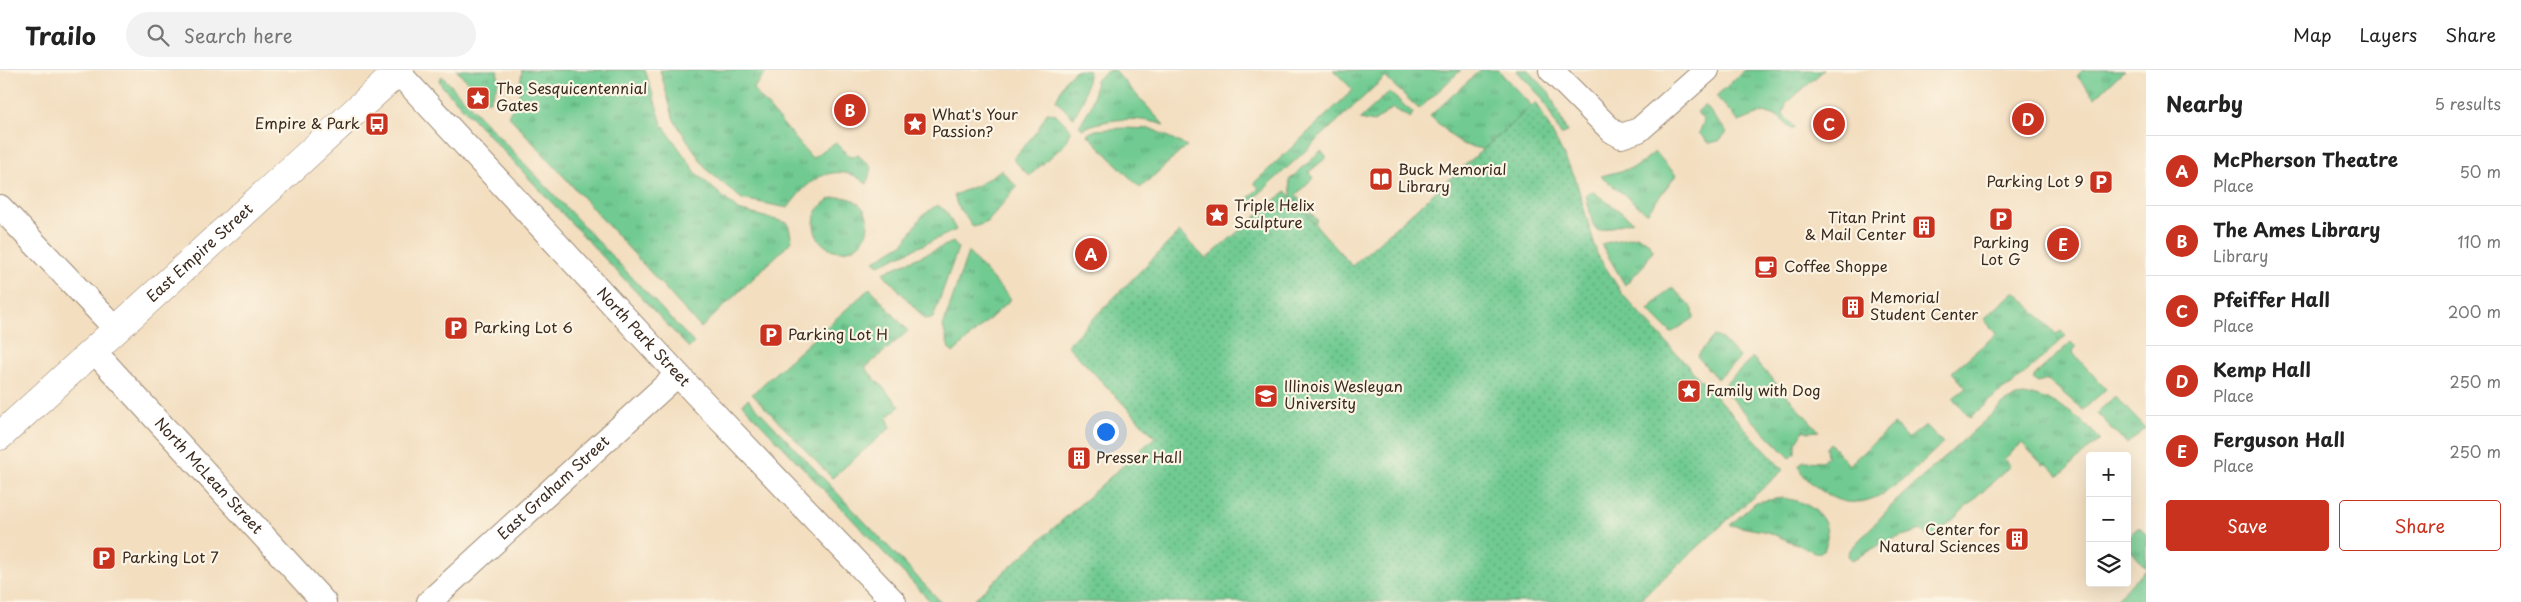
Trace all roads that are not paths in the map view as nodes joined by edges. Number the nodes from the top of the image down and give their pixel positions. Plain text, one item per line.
1 (1551, 70) edge
2 (1707, 70) edge
3 (398, 71) edge
4 (0, 207) edge
5 (116, 329) junction
6 (93, 350) junction
7 (678, 374) junction
8 (0, 436) edge
9 (324, 602) edge
10 (428, 602) edge
11 (894, 602) edge

1 - 2 street
3 - 5 main road, East Empire Street
3 - 7 street, North Park Street
4 - 5 street
5 - 6 main road, East Empire Street
6 - 8 main road, East Empire Street
6 - 9 street, North McLean Street
7 - 10 street, East Graham Street
7 - 11 street, North Park Street

